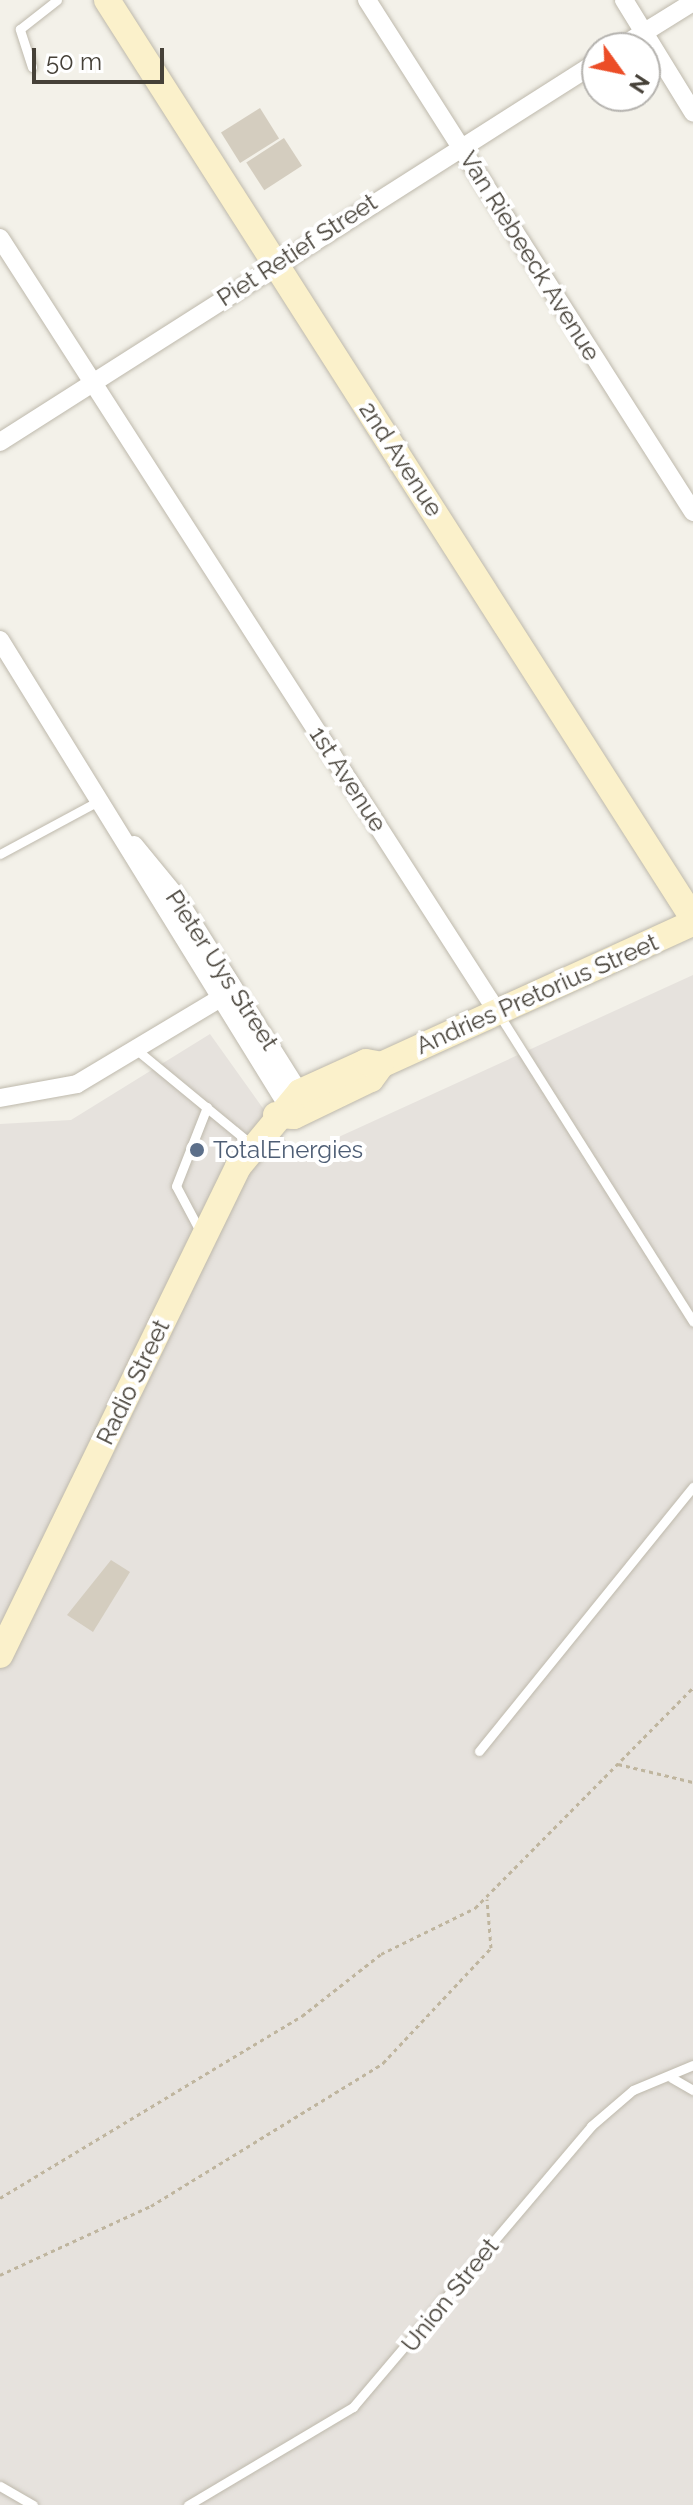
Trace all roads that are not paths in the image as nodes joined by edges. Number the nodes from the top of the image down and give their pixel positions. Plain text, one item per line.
1 (57, 0) edge
2 (107, 0) edge
3 (367, 0) edge
4 (624, 0) edge
5 (693, 2) edge
6 (644, 32) joint
7 (661, 60) edge
8 (32, 67) dead end
9 (581, 72) edge
10 (693, 112) edge
11 (461, 147) junction
12 (0, 238) edge
13 (275, 262) junction
14 (95, 384) junction
15 (0, 442) edge
16 (693, 512) edge
17 (0, 640) edge
18 (102, 799) junction
19 (0, 854) edge
20 (693, 920) edge
21 (227, 994) junction
22 (498, 1013) junction
23 (138, 1051) junction
24 (0, 1098) edge
25 (207, 1107) junction
26 (293, 1107) junction
27 (252, 1145) junction
28 (203, 1236) junction
29 (693, 1322) edge
30 (693, 1487) edge
31 (0, 1655) edge
32 (479, 1751) dead end
33 (693, 2065) edge
34 (672, 2078) junction
35 (693, 2090) edge
36 (0, 2486) edge
37 (33, 2505) edge
38 (188, 2505) edge

1 - 8 lane
2 - 13 main road, 2nd Avenue
3 - 11 street, Van Riebeeck Avenue
4 - 6 street
5 - 6 street
7 - 10 street
9 - 11 street, Piet Retief Street
11 - 13 street, Piet Retief Street
11 - 16 street, Van Riebeeck Avenue
12 - 14 street, 1st Avenue
13 - 14 street, Piet Retief Street
13 - 20 main road, 2nd Avenue
14 - 15 street, Piet Retief Street
14 - 22 street, 1st Avenue
17 - 18 street, Pieter Uys Street
18 - 19 lane
18 - 21 street, Pieter Uys Street
20 - 22 main road, Andries Pretorius Street
21 - 23 street
21 - 26 street, Pieter Uys Street
22 - 26 main road, Andries Pretorius Street
22 - 29 lane, 1st Avenue
23 - 24 street
23 - 25 lane
25 - 27 lane
25 - 28 lane
26 - 27 main road, Radio Street
27 - 28 main road, Radio Street
28 - 31 main road, Radio Street
30 - 32 lane
33 - 34 lane, Union Street
34 - 35 lane
34 - 38 lane, Union Street
36 - 37 lane

